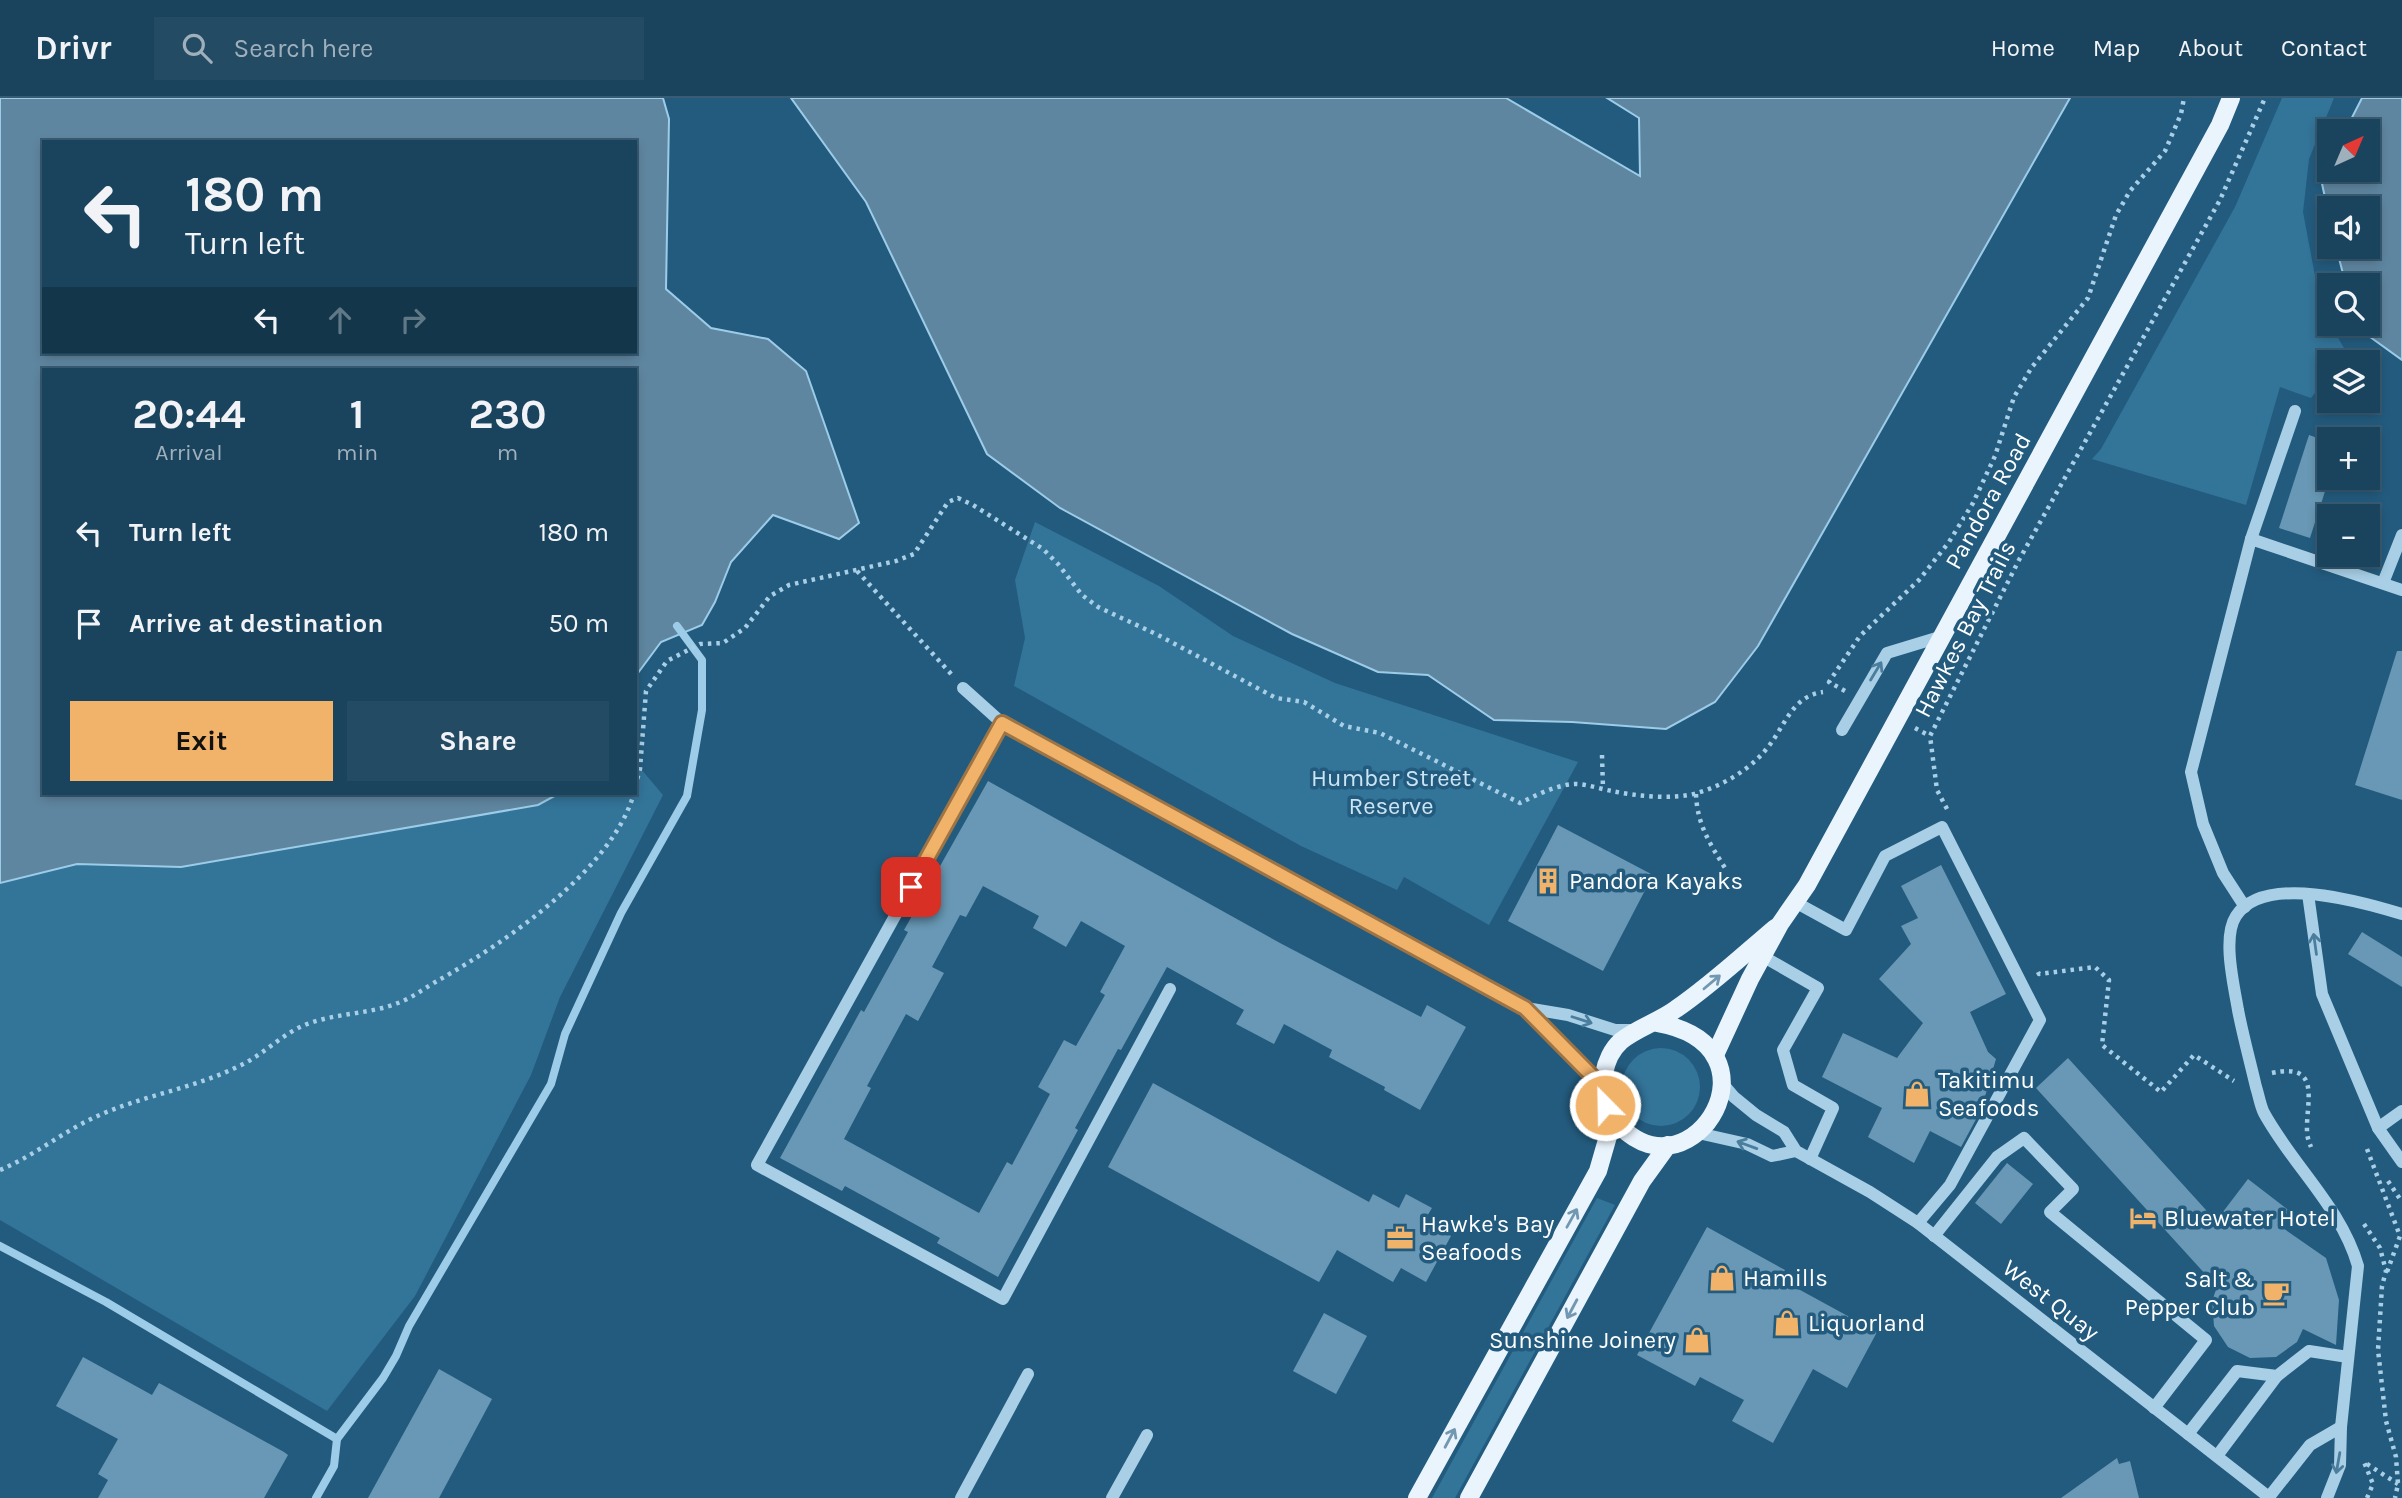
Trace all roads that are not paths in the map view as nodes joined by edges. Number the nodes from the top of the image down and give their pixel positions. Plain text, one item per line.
1 (2231, 98) edge
2 (2295, 411) dead end
3 (2402, 535) edge
4 (2251, 539) junction
5 (2383, 583) junction
6 (2402, 590) edge
7 (1943, 636) junction
8 (963, 688) road end
9 (1002, 723) junction
10 (1842, 730) dead end
11 (2308, 894) junction
12 (1795, 902) junction
13 (2245, 906) junction
14 (2402, 914) edge
15 (1780, 924) junction
16 (1764, 957) junction
17 (1170, 989) dead end
18 (1525, 1008) junction
19 (1657, 1023) junction
20 (1637, 1030) junction
21 (1715, 1055) junction
22 (1722, 1083) junction
23 (1602, 1086) junction
24 (2402, 1111) edge
25 (1613, 1119) junction
26 (2378, 1128) junction
27 (1698, 1133) junction
28 (1668, 1145) junction
29 (1796, 1151) junction
30 (1810, 1159) junction
31 (2402, 1162) edge
32 (1918, 1223) junction
33 (1934, 1236) junction
34 (2348, 1357) junction
35 (1028, 1374) dead end
36 (2277, 1376) junction
37 (2154, 1408) junction
38 (2341, 1427) junction
39 (2188, 1434) junction
40 (1147, 1435) dead end
41 (2217, 1456) junction
42 (961, 1498) edge
43 (1112, 1498) edge
44 (1418, 1498) edge
45 (1469, 1498) edge
46 (2269, 1498) edge
47 (2327, 1498) edge

1 - 7 main road, Pandora Road
2 - 4 street
3 - 5 street
4 - 5 street
4 - 13 street
5 - 6 street
10 -> 7 street
7 - 12 main road, Pandora Road
8 - 9 street
9 - 17 street
9 - 18 street
11 - 13 street
11 - 14 street
26 -> 11 street
12 - 15 main road, Pandora Road
12 - 32 street
13 - 34 street
15 - 16 main road
19 -> 15 main road
16 - 21 main road
16 - 30 street
18 -> 20 street
18 - 23 street
19 - 20 main road
19 - 21 main road
20 - 23 main road
21 - 22 main road
22 - 27 main road
22 - 29 street, West Quay
23 - 25 main road
24 - 26 street
25 - 28 main road
44 -> 25 main road
26 - 31 street
27 - 28 main road
29 -> 27 street
28 -> 45 main road
29 - 30 street, West Quay
30 - 32 street, West Quay
32 - 33 street, West Quay
33 - 37 street, West Quay
33 - 37 street
34 - 36 street
34 - 38 street
35 - 42 street
36 - 39 street
36 - 41 street
37 - 39 street, West Quay
38 - 46 street
38 -> 47 street
39 - 41 street, West Quay
40 - 43 street
41 - 46 street, West Quay

